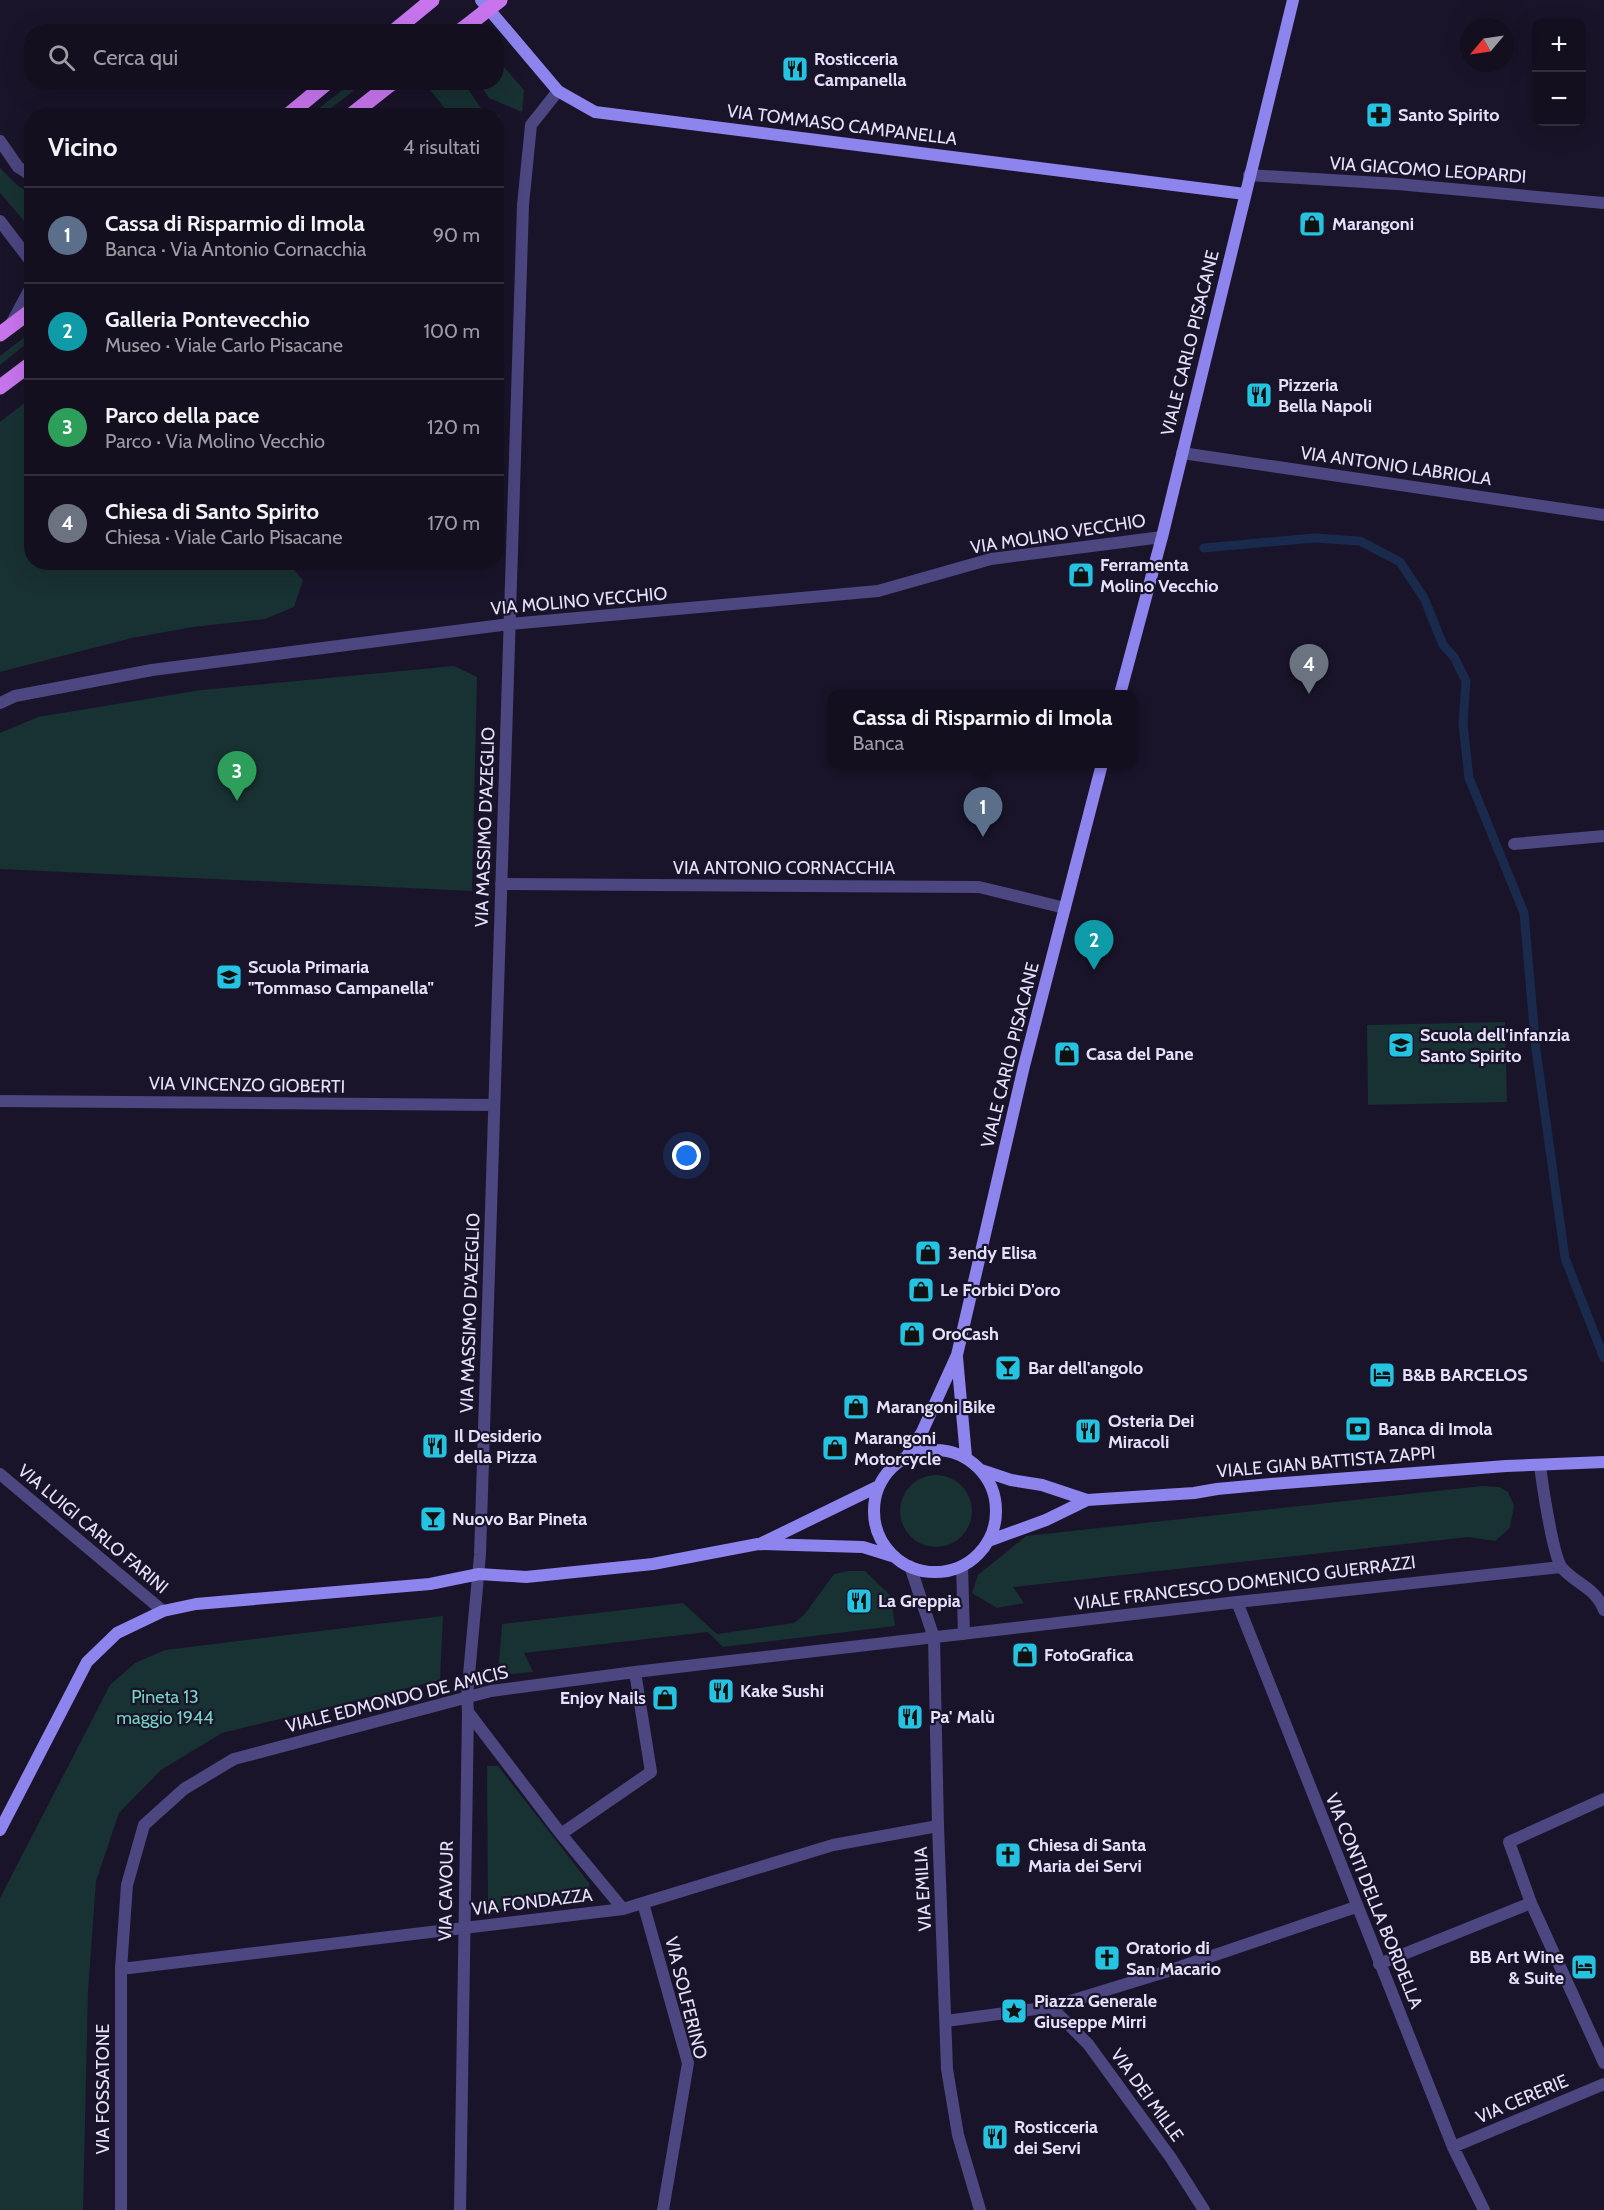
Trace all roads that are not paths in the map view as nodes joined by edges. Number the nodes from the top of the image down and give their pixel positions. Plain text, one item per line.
1 (432, 0) edge
2 (1293, 0) edge
3 (490, 3) edge
4 (403, 24) edge
5 (468, 24) edge
6 (318, 90) edge
7 (383, 90) edge
8 (558, 92) junction
9 (297, 108) edge
10 (360, 108) edge
11 (0, 141) edge
12 (24, 171) edge
13 (1249, 176) junction
14 (1245, 194) junction
15 (1604, 203) edge
16 (0, 221) edge
17 (24, 252) edge
18 (24, 298) edge
19 (24, 316) edge
20 (5, 330) edge
21 (24, 369) edge
22 (0, 387) edge
23 (1182, 453) junction
24 (1604, 515) edge
25 (1162, 537) junction
26 (510, 624) junction
27 (1121, 690) edge
28 (0, 702) edge
29 (1101, 768) edge
30 (1604, 836) edge
31 (1514, 844) dead end
32 (501, 884) junction
33 (1065, 908) junction
34 (0, 1101) edge
35 (494, 1105) junction
36 (957, 1355) junction
37 (907, 1456) junction
38 (966, 1457) junction
39 (1604, 1462) edge
40 (1540, 1465) junction
41 (981, 1470) junction
42 (0, 1474) edge
43 (879, 1486) junction
44 (1087, 1500) junction
45 (988, 1541) junction
46 (758, 1544) junction
47 (895, 1557) junction
48 (910, 1566) junction
49 (962, 1566) junction
50 (1561, 1567) junction
51 (479, 1574) junction
52 (1237, 1602) junction
53 (1604, 1610) edge
54 (163, 1611) junction
55 (964, 1634) junction
56 (934, 1638) junction
57 (635, 1672) junction
58 (467, 1696) junction
59 (468, 1712) junction
60 (1604, 1799) edge
61 (938, 1826) junction
62 (0, 1830) edge
63 (561, 1834) junction
64 (643, 1903) junction
65 (1531, 1903) junction
66 (1356, 1907) junction
67 (623, 1909) junction
68 (463, 1929) junction
69 (1379, 1964) junction
70 (121, 1969) junction
71 (1051, 2007) junction
72 (946, 2021) junction
73 (1604, 2063) edge
74 (1604, 2084) edge
75 (1453, 2147) junction
76 (121, 2210) edge
77 (460, 2210) edge
78 (663, 2210) edge
79 (980, 2210) edge
80 (1204, 2210) edge
81 (1484, 2210) edge

1 - 4 main road
2 - 13 street, VIALE CARLO PISACANE
3 - 5 main road
3 - 8 street, VIA TOMMASO CAMPANELLA
6 - 9 main road
7 - 10 main road
8 - 14 street, VIA TOMMASO CAMPANELLA
8 - 26 street, VIA MASSIMO D'AZEGLIO
11 - 12 street
13 - 14 street, VIALE CARLO PISACANE
13 - 15 street, VIA GIACOMO LEOPARDI
14 - 23 street, VIALE CARLO PISACANE
16 - 17 street
18 - 20 street
19 - 20 main road
21 - 22 main road
23 - 24 street, VIA ANTONIO LABRIOLA
23 - 25 street, VIALE CARLO PISACANE
25 - 26 street, VIA MOLINO VECCHIO
25 - 27 street, VIALE CARLO PISACANE
26 - 28 street, VIA MOLINO VECCHIO
26 - 32 street, VIA MASSIMO D'AZEGLIO
29 - 33 street, VIALE CARLO PISACANE
30 - 31 street
32 - 33 street, VIA ANTONIO CORNACCHIA
32 - 35 street, VIA MASSIMO D'AZEGLIO
33 - 36 street, VIALE CARLO PISACANE
34 - 35 street, VIA VINCENZO GIOBERTI
35 - 51 street, VIA MASSIMO D'AZEGLIO
36 - 37 street, VIALE CARLO PISACANE
36 - 38 street, VIALE CARLO PISACANE
37 - 38 street
37 - 43 street
38 - 41 street
39 - 40 street, VIALE GIAN BATTISTA ZAPPI
40 - 44 street, VIALE GIAN BATTISTA ZAPPI
40 - 50 street
41 - 44 street, VIALE GIAN BATTISTA ZAPPI
41 - 45 street
42 - 54 street, VIA LUIGI CARLO FARINI
43 - 46 street
43 - 47 street
44 - 45 street, VIALE GIAN BATTISTA ZAPPI
45 - 49 street
46 - 47 street
46 - 51 street
47 - 48 street
48 - 49 street
48 - 56 street, VIA EMILIA
49 - 55 street
50 - 52 street, VIALE FRANCESCO DOMENICO GUERRAZZI
50 - 53 street
51 - 54 street
51 - 58 street, VIA CAVOUR
52 - 55 street, VIALE FRANCESCO DOMENICO GUERRAZZI
52 - 66 street, VIA CONTI DELLA BORDELLA
54 - 62 street
55 - 56 street, VIALE FRANCESCO DOMENICO GUERRAZZI
56 - 57 street, VIALE EDMONDO DE AMICIS
56 - 61 street, VIA EMILIA
57 - 58 street, VIALE EDMONDO DE AMICIS
57 - 63 street
58 - 59 street, VIA CAVOUR
58 - 70 street, VIALE EDMONDO DE AMICIS
59 - 63 street
59 - 68 street, VIA CAVOUR
60 - 65 street
61 - 64 street, VIA FONDAZZA
61 - 72 street, VIA EMILIA
63 - 67 street
64 - 67 street, VIA FONDAZZA
64 - 78 street, VIA SOLFERINO
65 - 69 street
65 - 73 street
66 - 69 street, VIA CONTI DELLA BORDELLA
66 - 71 street
67 - 68 street, VIA FONDAZZA
68 - 70 street, VIA FONDAZZA
68 - 77 street, VIA CAVOUR
69 - 75 street, VIA CONTI DELLA BORDELLA
70 - 76 street, VIA FOSSATONE
71 - 72 street
71 - 80 street, VIA DEI MILLE
72 - 79 street, VIA EMILIA
74 - 75 street, VIA CERERIE
75 - 81 street, VIA CONTI DELLA BORDELLA

